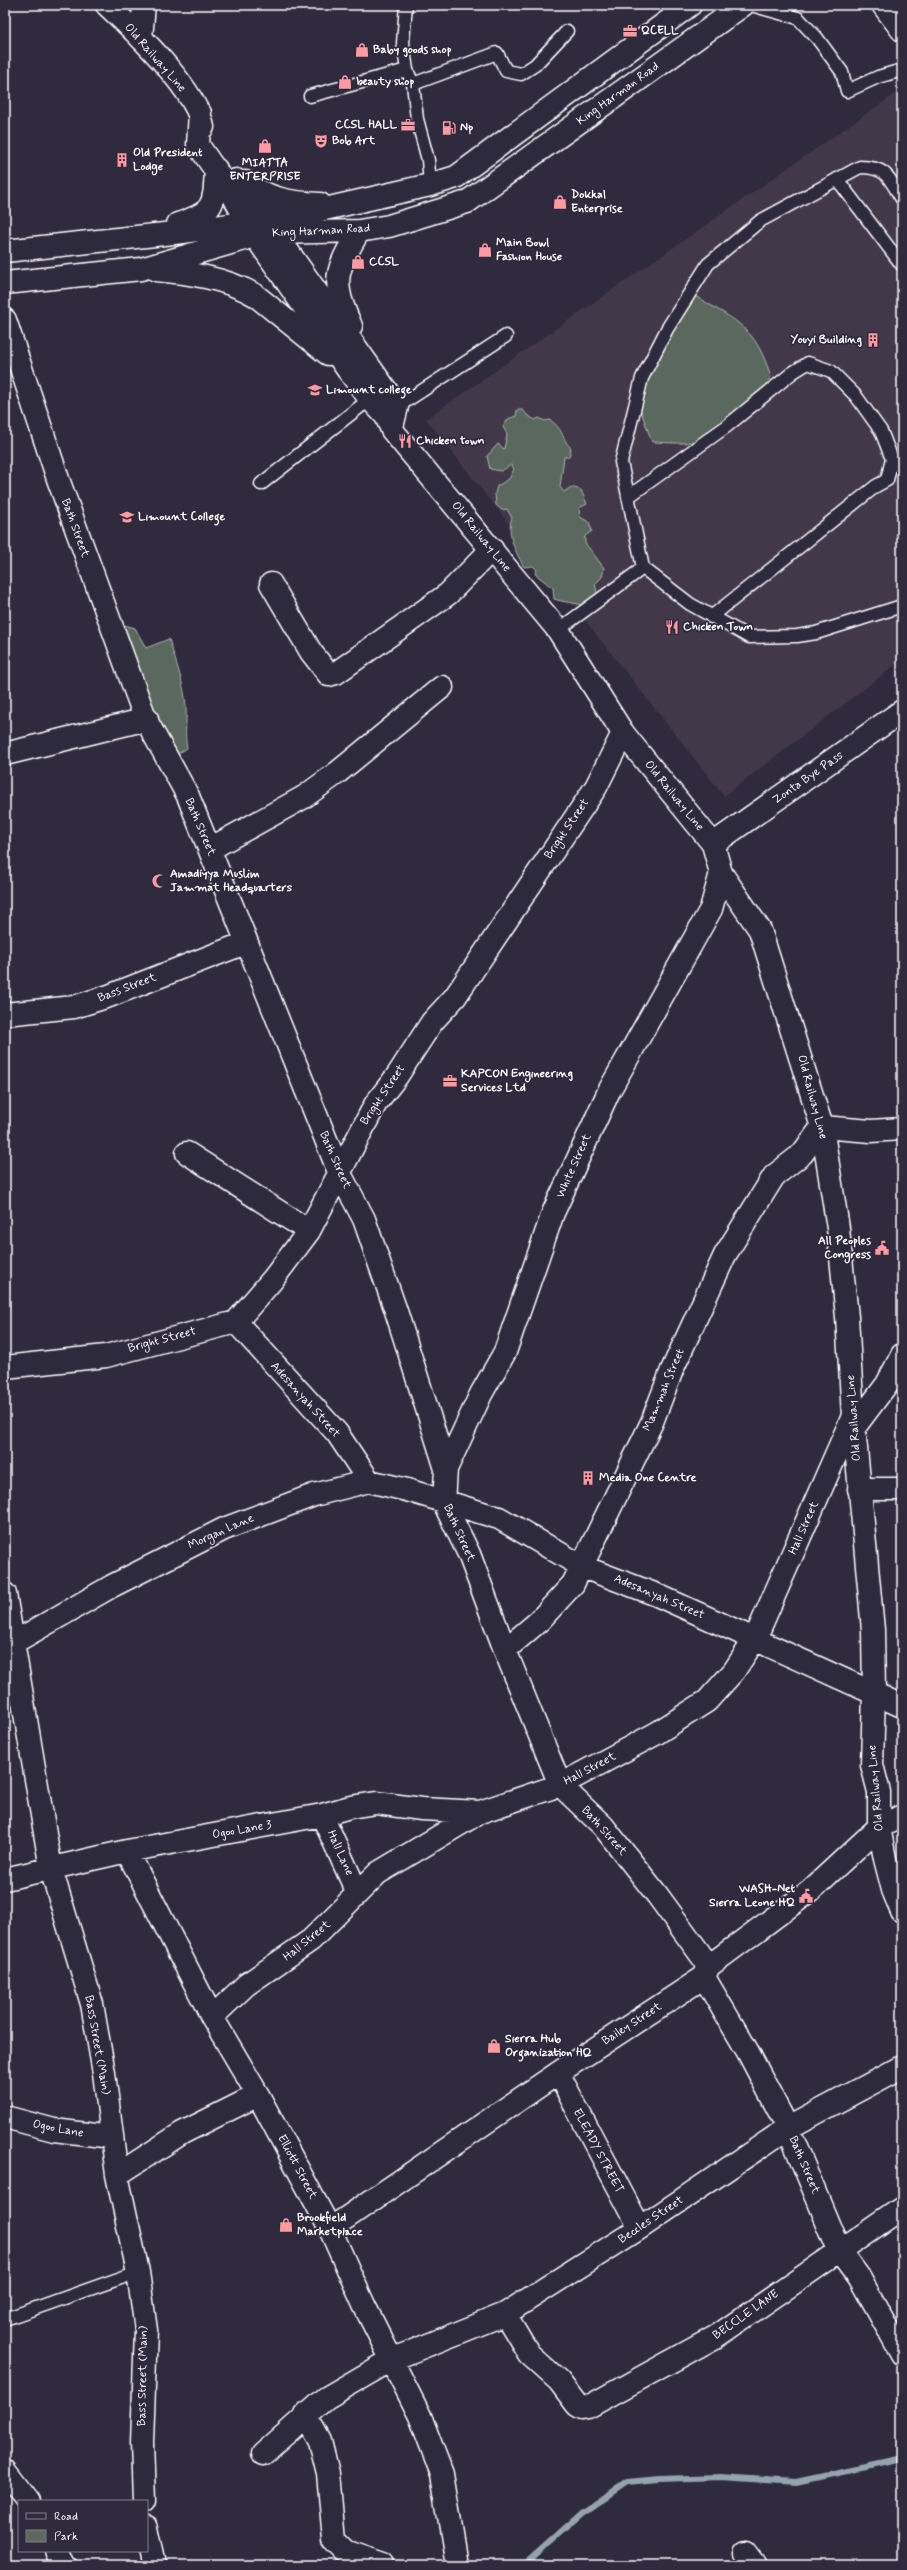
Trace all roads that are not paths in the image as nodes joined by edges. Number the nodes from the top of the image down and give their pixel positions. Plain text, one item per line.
1 (107, 5) edge
2 (144, 5) edge
3 (406, 5) edge
4 (690, 5) edge
5 (743, 5) edge
6 (751, 5) edge
7 (883, 5) edge
8 (902, 30) edge
9 (567, 31) dead end
10 (141, 38) junction
11 (407, 70) junction
12 (902, 70) edge
13 (413, 84) junction
14 (310, 96) dead end
15 (525, 126) junction
16 (542, 149) junction
17 (221, 168) junction
18 (837, 179) junction
19 (430, 185) junction
20 (902, 199) edge
21 (345, 205) junction
22 (262, 228) junction
23 (359, 231) junction
24 (149, 234) junction
25 (5, 251) edge
26 (902, 265) edge
27 (140, 269) junction
28 (5, 283) edge
29 (5, 320) edge
30 (506, 336) dead end
31 (348, 370) junction
32 (375, 391) junction
33 (396, 408) junction
34 (392, 430) junction
35 (261, 484) dead end
36 (628, 498) junction
37 (492, 549) junction
38 (643, 568) junction
39 (271, 584) dead end
40 (902, 606) edge
41 (711, 617) junction
42 (558, 630) junction
43 (442, 687) dead end
44 (902, 711) edge
45 (146, 720) junction
46 (623, 733) junction
47 (5, 754) edge
48 (713, 844) junction
49 (210, 849) junction
50 (721, 873) junction
51 (245, 943) junction
52 (5, 1014) edge
53 (822, 1127) junction
54 (902, 1129) edge
55 (187, 1153) dead end
56 (339, 1172) junction
57 (309, 1231) junction
58 (236, 1322) junction
59 (902, 1355) edge
60 (5, 1367) edge
61 (853, 1422) junction
62 (446, 1469) junction
63 (369, 1482) junction
64 (859, 1489) junction
65 (902, 1489) edge
66 (444, 1503) junction
67 (583, 1567) junction
68 (5, 1594) edge
69 (755, 1639) junction
70 (14, 1643) junction
71 (505, 1650) junction
72 (874, 1693) junction
73 (902, 1706) edge
74 (560, 1785) junction
75 (480, 1812) junction
76 (322, 1815) junction
77 (902, 1816) edge
78 (879, 1827) junction
79 (127, 1851) junction
80 (51, 1869) junction
81 (5, 1879) edge
82 (357, 1892) junction
83 (902, 1912) edge
84 (707, 1972) junction
85 (212, 2017) junction
86 (902, 2067) edge
87 (558, 2073) junction
88 (258, 2095) junction
89 (5, 2117) edge
90 (788, 2128) junction
91 (111, 2137) junction
92 (117, 2175) junction
93 (902, 2208) edge
94 (640, 2228) junction
95 (330, 2229) junction
96 (839, 2250) junction
97 (138, 2272) junction
98 (505, 2314) junction
99 (5, 2319) edge
100 (902, 2354) edge
101 (393, 2359) junction
102 (305, 2414) junction
103 (263, 2454) dead end
104 (5, 2471) edge
105 (27, 2500) edge
106 (144, 2500) edge
107 (148, 2533) edge
108 (58, 2552) edge
109 (383, 2564) dead end
110 (65, 2565) edge
111 (155, 2565) edge
112 (457, 2565) edge

1 - 10 street, Old Railway Line
2 - 10 street
3 - 11 lane
4 - 15 street, King Harman Road
5 - 16 street, King Harman Road
6 - 12 lane
7 - 8 street
9 - 13 lane
10 - 17 street, Old Railway Line
11 - 13 lane
11 - 14 lane
13 - 19 lane
15 - 16 street
15 - 19 street, King Harman Road
16 - 23 street, King Harman Road
17 - 21 street
17 - 22 street, Old Railway Line
17 - 24 street
18 - 20 lane
18 - 26 lane
18 - 36 lane
19 - 21 street, King Harman Road
21 - 22 street, King Harman Road
22 - 23 street, King Harman Road
22 - 24 street, King Harman Road
22 - 27 street, King Harman Road
22 - 31 street, Old Railway Line
22 - 32 street, Old Railway Line
23 - 32 street
24 - 25 street, King Harman Road
27 - 28 street, King Harman Road
27 - 31 street
29 - 45 street, Bath Street
30 - 33 lane
31 - 32 street, Old Railway Line
32 - 33 street, Old Railway Line
32 - 34 street, Old Railway Line
32 - 35 lane
33 - 34 street
34 - 37 street, Old Railway Line
36 - 38 lane
36 - 41 lane
37 - 39 street
37 - 42 street, Old Railway Line
38 - 41 lane
38 - 42 lane
40 - 41 lane
42 - 46 street, Old Railway Line
43 - 49 street
44 - 48 street, Zonta Bye Pass
45 - 47 street
45 - 49 street, Bath Street
46 - 48 street, Old Railway Line
46 - 56 street, Bright Street
48 - 50 street, Old Railway Line
49 - 51 street, Bath Street
50 - 53 street, Old Railway Line
50 - 62 street, White Street
51 - 52 street, Bass Street
51 - 56 street, Bath Street
53 - 54 street
53 - 61 street, Old Railway Line
53 - 67 street, Mammah Street
55 - 57 street
56 - 57 street, Bright Street
56 - 62 street, Bath Street
57 - 58 street, Bright Street
58 - 60 street, Bright Street
58 - 63 street, Adesanyah Street
59 - 61 street
61 - 64 street, Old Railway Line
61 - 69 street, Hall Street
62 - 66 street, Bath Street
63 - 66 street, Morgan Lane
63 - 70 street, Morgan Lane
64 - 65 street
64 - 72 street, Old Railway Line
66 - 67 street, Adesanyah Street
66 - 71 street, Bath Street
67 - 69 street, Adesanyah Street
67 - 71 street, Mammah Street
68 - 70 street, Bass Street (Main)
69 - 72 street, Adesanyah Street
69 - 74 street, Hall Street
70 - 80 street, Bass Street (Main)
71 - 74 street, Bath Street
72 - 73 street
72 - 78 street, Old Railway Line
74 - 75 street, Hall Street
74 - 84 street, Bath Street
75 - 76 street, Ogoo Lane 3
75 - 82 street, Hall Street
76 - 79 street, Ogoo Lane 3
76 - 82 street, Hall Lane
77 - 78 street, Bailey Street
78 - 83 street, Old Railway Line
78 - 84 street, Bailey Street
79 - 80 street, Ogoo Lane 3
79 - 85 street, Elliott Street
80 - 81 street, Ogoo Lane 3
80 - 91 street, Bass Street (Main)
82 - 85 street, Hall Street
84 - 87 street, Bailey Street
84 - 90 street, Bath Street
85 - 88 street, Elliott Street
86 - 90 street, Beccles Street
87 - 94 street, ELEADY STREET
87 - 95 street, Bailey Street
88 - 92 street
88 - 95 street, Elliott Street
89 - 91 street, Ogoo Lane
90 - 94 street, Beccles Street
90 - 96 street, Bath Street
91 - 92 street, Bass Street (Main)
92 - 97 street, Bass Street (Main)
93 - 96 street, BECCLE LANE
94 - 98 street, Beccles Street
95 - 101 street, Elliott Street
96 - 98 street, BECCLE LANE
96 - 100 street, Bath Street
97 - 99 lane
97 - 106 street, Bass Street (Main)
98 - 101 street, Beccles Street
101 - 102 street, Beccles Street
101 - 112 street, Elliott Street
102 - 103 street, Beccles Street
102 - 109 street
104 - 105 street
107 - 111 street
108 - 110 street

